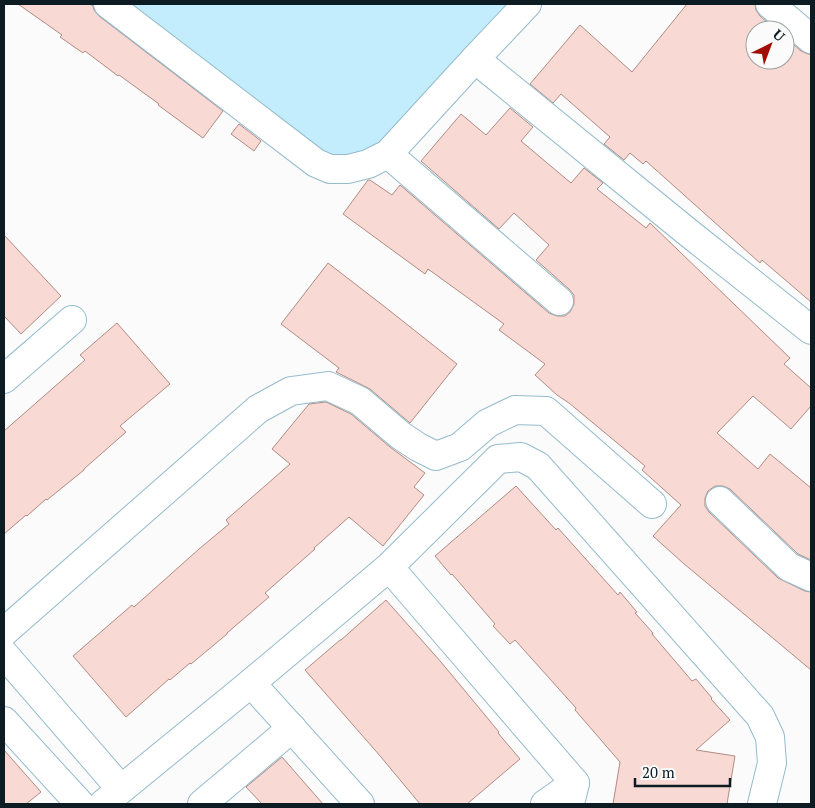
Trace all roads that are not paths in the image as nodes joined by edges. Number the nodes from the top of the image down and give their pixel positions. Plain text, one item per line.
1 (108, 4) edge
2 (526, 4) edge
3 (770, 4) edge
4 (811, 39) edge
5 (474, 59) junction
6 (388, 154) junction
7 (559, 301) dead end
8 (72, 320) dead end
9 (811, 330) edge
10 (6, 372) edge
11 (720, 502) dead end
12 (652, 504) dead end
13 (389, 567) junction
14 (811, 577) edge
15 (4, 632) edge
16 (4, 654) edge
17 (251, 683) junction
18 (4, 721) edge
19 (292, 728) junction
20 (573, 793) edge
21 (112, 797) edge
22 (80, 804) edge
23 (202, 804) edge
24 (360, 804) edge
25 (545, 804) edge
26 (762, 804) edge

1 - 6 street
2 - 5 street
3 - 4 street
5 - 6 street
5 - 9 street
6 - 7 street
8 - 10 street
11 - 14 street
12 - 15 street
13 - 17 street
13 - 20 street
13 - 26 street
16 - 21 street
17 - 19 street
17 - 21 street
18 - 22 street
19 - 23 street
19 - 24 street
20 - 25 street

